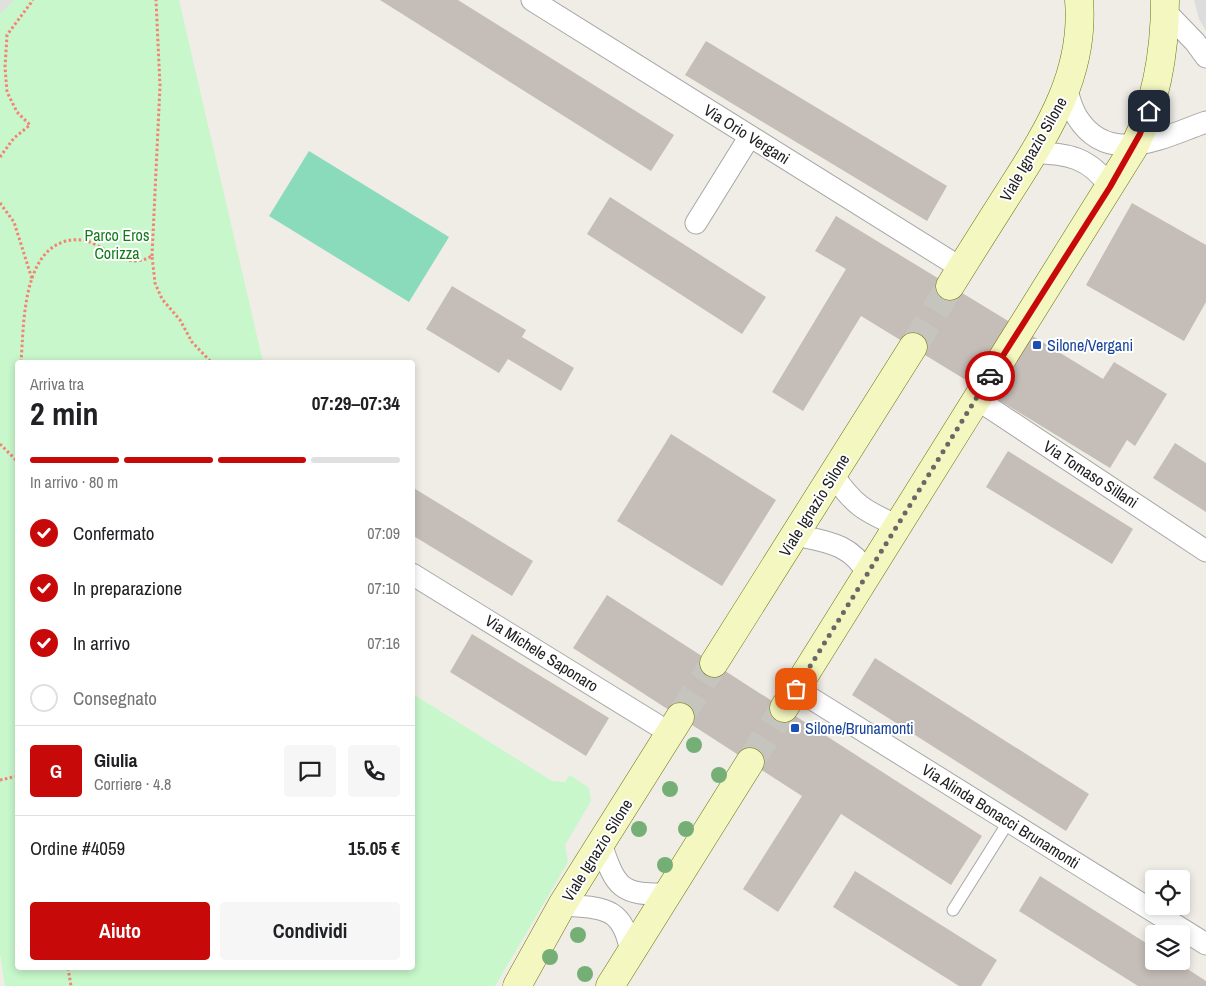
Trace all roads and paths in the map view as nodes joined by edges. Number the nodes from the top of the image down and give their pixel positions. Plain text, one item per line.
1 (33, 0) edge
2 (156, 0) edge
3 (532, 0) edge
4 (1079, 0) edge
5 (1165, 6) edge
6 (1206, 57) edge
7 (1067, 92) junction
8 (1206, 122) edge
9 (750, 136) junction
10 (1134, 147) junction
11 (1034, 153) junction
12 (0, 157) edge
13 (1110, 187) junction
14 (0, 203) edge
15 (696, 223) dead end
16 (152, 256) junction
17 (956, 277) joint
18 (32, 279) junction
19 (913, 347) tunnel mouth
20 (21, 360) edge
21 (209, 360) edge
22 (975, 398) junction
23 (0, 444) edge
24 (15, 459) edge
25 (833, 475) junction
26 (898, 526) junction
27 (795, 535) junction
28 (1206, 550) edge
29 (868, 574) junction
30 (415, 576) edge
31 (714, 663) tunnel mouth
32 (790, 699) joint
33 (675, 725) joint
34 (750, 762) tunnel mouth
35 (15, 777) edge
36 (0, 780) edge
37 (1009, 821) junction
38 (601, 844) junction
39 (668, 894) junction
40 (562, 905) junction
41 (953, 910) dead end
42 (1206, 944) edge
43 (631, 953) junction
44 (68, 970) edge
45 (71, 986) edge
46 (518, 986) edge
47 (610, 986) edge

1 - 12 path
2 - 16 path
3 - 9 street, Via Orio Vergani
4 - 7 street, Viale Ignazio Silone
5 - 6 street
5 - 10 street
7 - 10 street
7 - 11 street, Viale Ignazio Silone
8 - 10 street
9 - 15 street
9 - 17 street, Via Orio Vergani
10 - 13 street
11 - 13 street
11 - 17 street, Viale Ignazio Silone
13 - 22 street
14 - 18 path
16 - 18 path
16 - 21 path
18 - 20 path
19 - 25 street, Viale Ignazio Silone
22 - 26 street
22 - 28 street, Via Tomaso Sillani
23 - 24 path
25 - 26 street
25 - 27 street, Viale Ignazio Silone
26 - 29 street
27 - 29 street
27 - 31 street, Viale Ignazio Silone
29 - 32 street
30 - 33 street, Via Michele Saponaro
32 - 37 street, Via Alinda Bonacci Brunamonti
33 - 38 street, Viale Ignazio Silone
34 - 39 street
35 - 36 path
37 - 41 lane
37 - 42 street, Via Alinda Bonacci Brunamonti
38 - 39 street
38 - 40 street, Viale Ignazio Silone
39 - 43 street
40 - 43 street
40 - 46 street, Viale Ignazio Silone
43 - 47 street
44 - 45 path

